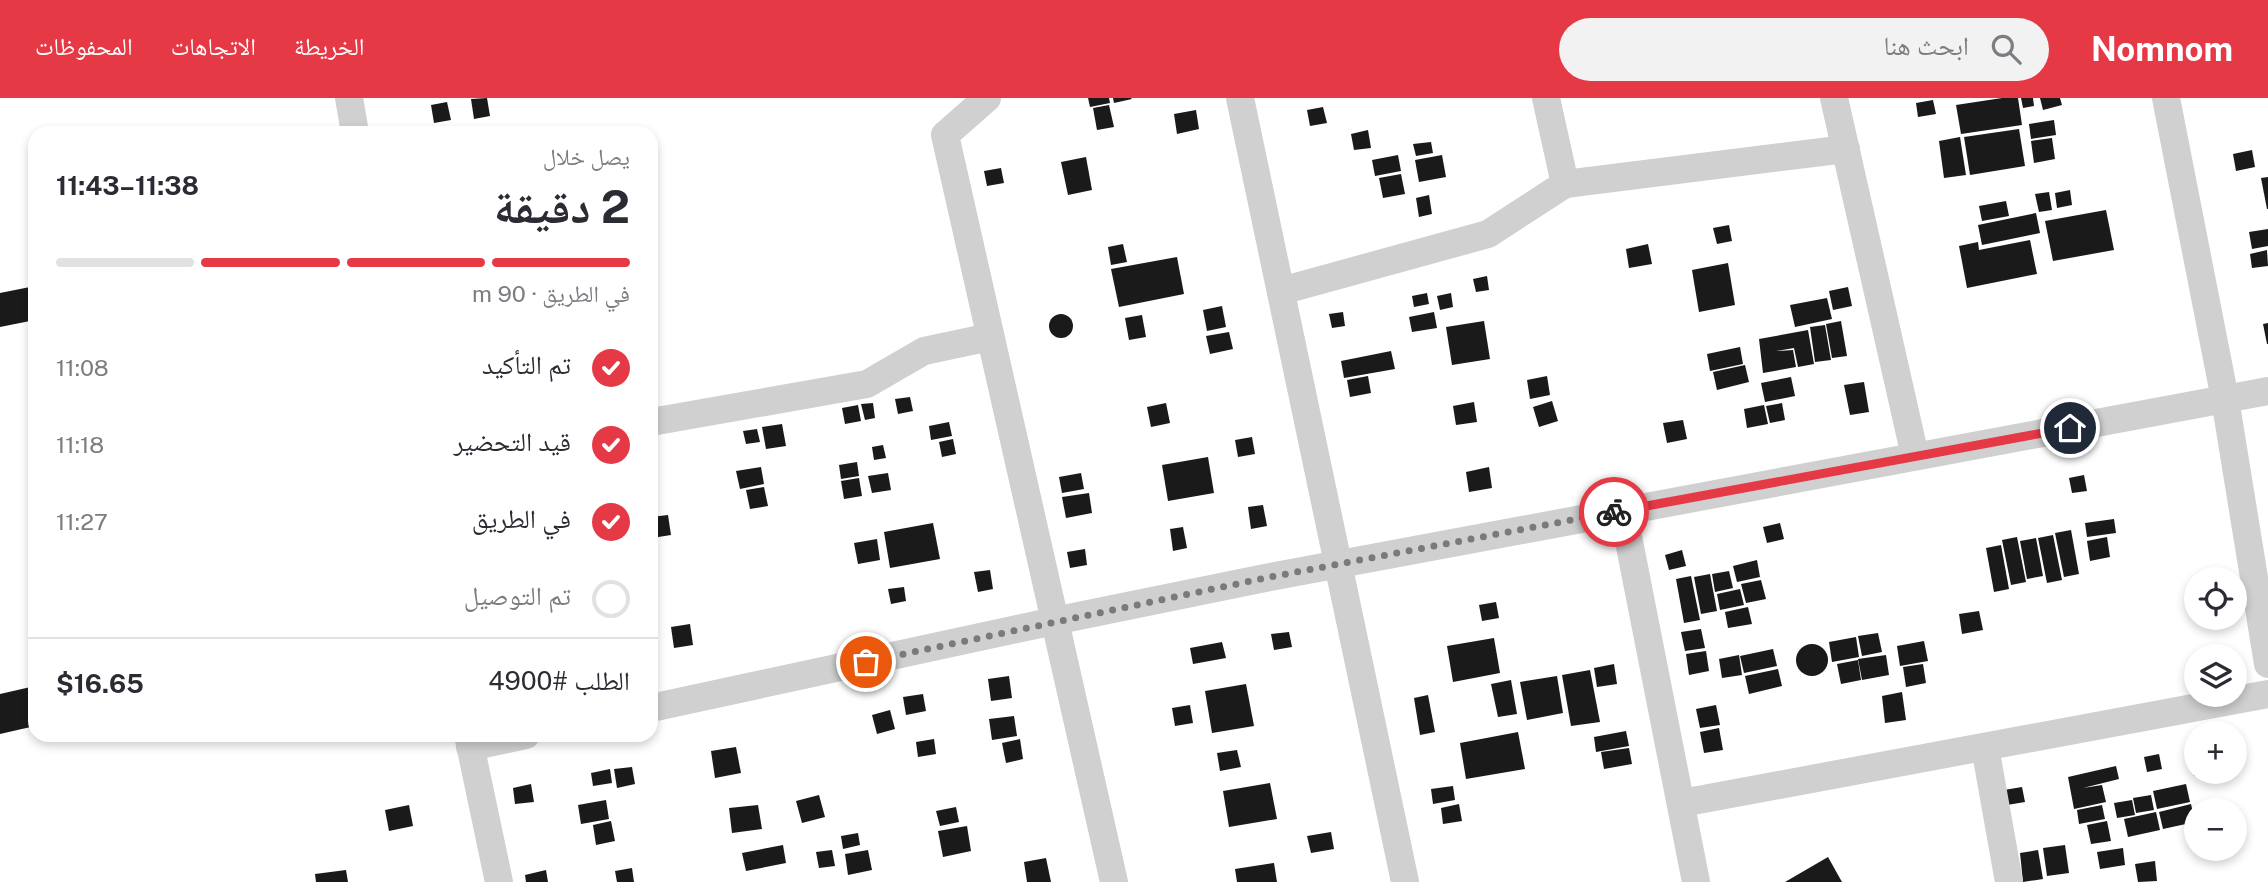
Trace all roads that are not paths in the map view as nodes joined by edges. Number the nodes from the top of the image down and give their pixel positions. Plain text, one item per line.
1 (349, 98) edge
2 (987, 98) edge
3 (1240, 98) edge
4 (1546, 98) edge
5 (1834, 98) edge
6 (2166, 98) edge
7 (354, 126) edge
8 (1846, 149) junction
9 (1565, 184) junction
10 (1281, 291) junction
11 (990, 337) junction
12 (2268, 391) edge
13 (2225, 399) junction
14 (658, 421) edge
15 (1915, 456) junction
16 (1623, 511) junction
17 (1339, 564) junction
18 (1054, 621) junction
19 (2268, 664) edge
20 (2268, 694) edge
21 (658, 706) edge
22 (469, 742) edge
23 (1985, 747) junction
24 (1682, 803) junction
25 (499, 882) edge
26 (1114, 882) edge
27 (1405, 882) edge
28 (1696, 882) edge
29 (2009, 882) edge

1 - 7 street
2 - 11 street
3 - 10 street
4 - 9 street
5 - 8 street
6 - 13 street
8 - 9 street
8 - 15 street
9 - 10 street
10 - 17 street
11 - 14 street
11 - 18 street
12 - 13 street
13 - 15 street
13 - 19 street
15 - 16 street
16 - 17 street
16 - 24 street
17 - 18 street
17 - 27 street
18 - 21 street
18 - 26 street
20 - 23 street
22 - 25 street
23 - 24 street
23 - 29 street
24 - 28 street

